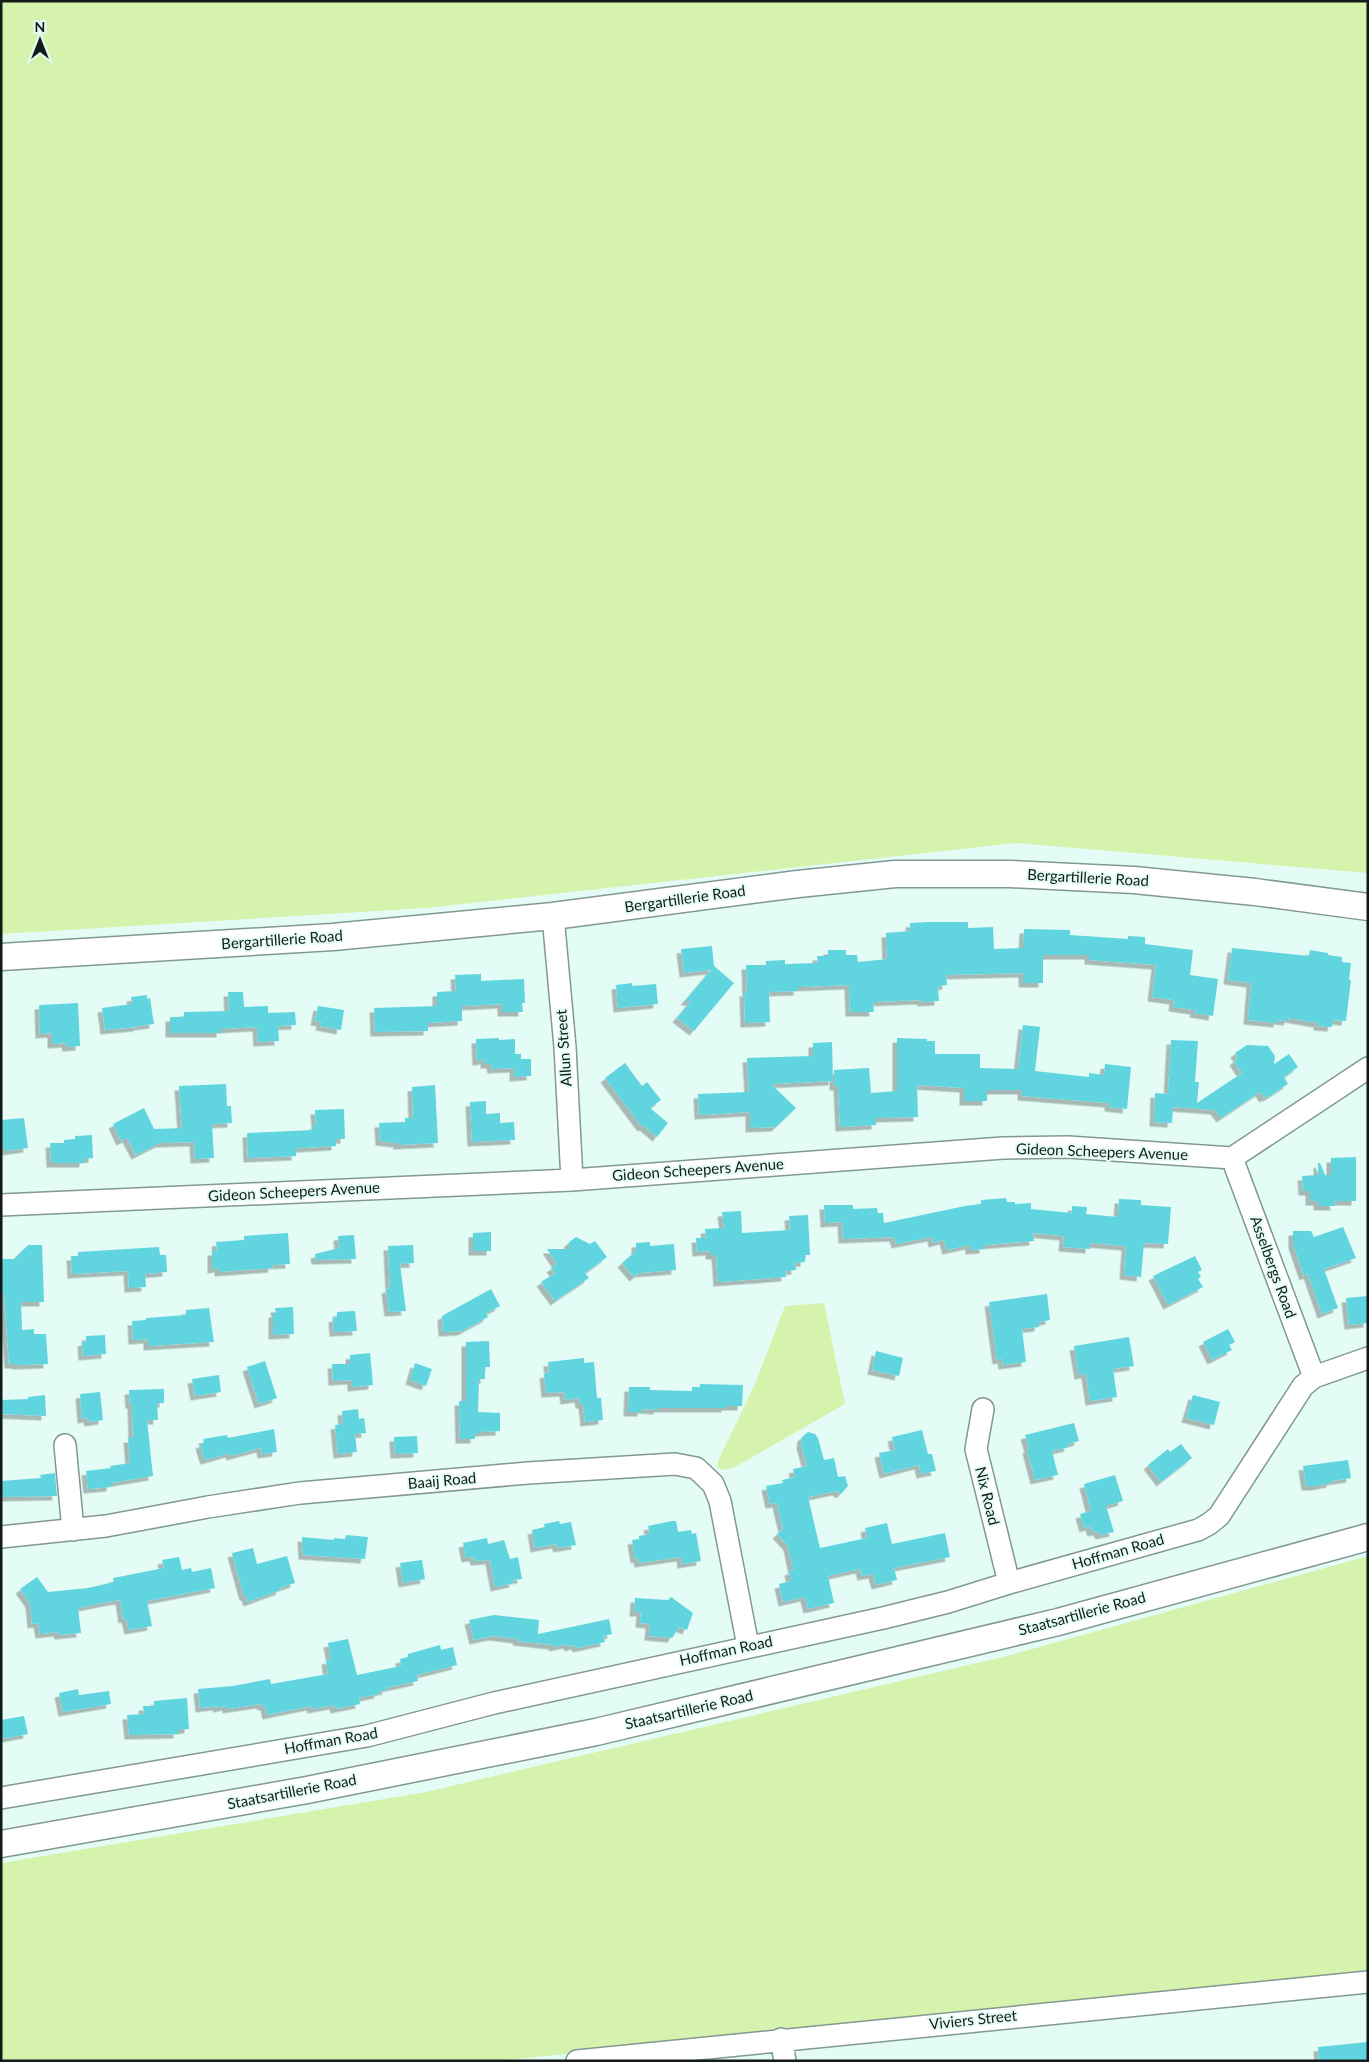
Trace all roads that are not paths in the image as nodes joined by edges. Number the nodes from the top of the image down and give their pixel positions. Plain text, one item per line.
1 (1368, 907) edge
2 (554, 916) junction
3 (1, 957) edge
4 (1368, 1068) edge
5 (1232, 1158) junction
6 (572, 1180) junction
7 (1, 1205) edge
8 (1368, 1358) edge
9 (1314, 1377) junction
10 (983, 1410) dead end
11 (65, 1445) dead end
12 (73, 1530) junction
13 (1, 1537) edge
14 (1368, 1537) edge
15 (1009, 1582) junction
16 (748, 1646) junction
17 (1, 1798) edge
18 (1, 1844) edge
19 (1368, 1982) edge
20 (781, 2039) junction
21 (577, 2061) edge
22 (785, 2061) edge

1 - 2 street, Bergartillerie Road
2 - 3 street, Bergartillerie Road
2 - 6 street, Allun Street
4 - 5 street
5 - 6 street, Gideon Scheepers Avenue
5 - 9 street, Asselbergs Road
6 - 7 street, Gideon Scheepers Avenue
8 - 9 street, Hoffman Road
9 - 15 street, Hoffman Road
10 - 15 street, Nix Road
11 - 12 street
12 - 13 street, Baaij Road
12 - 16 street, Baaij Road
14 - 18 street, Staatsartillerie Road
15 - 16 street, Hoffman Road
16 - 17 street, Hoffman Road
19 - 20 street, Viviers Street
20 - 21 street, Viviers Street
20 - 22 street

